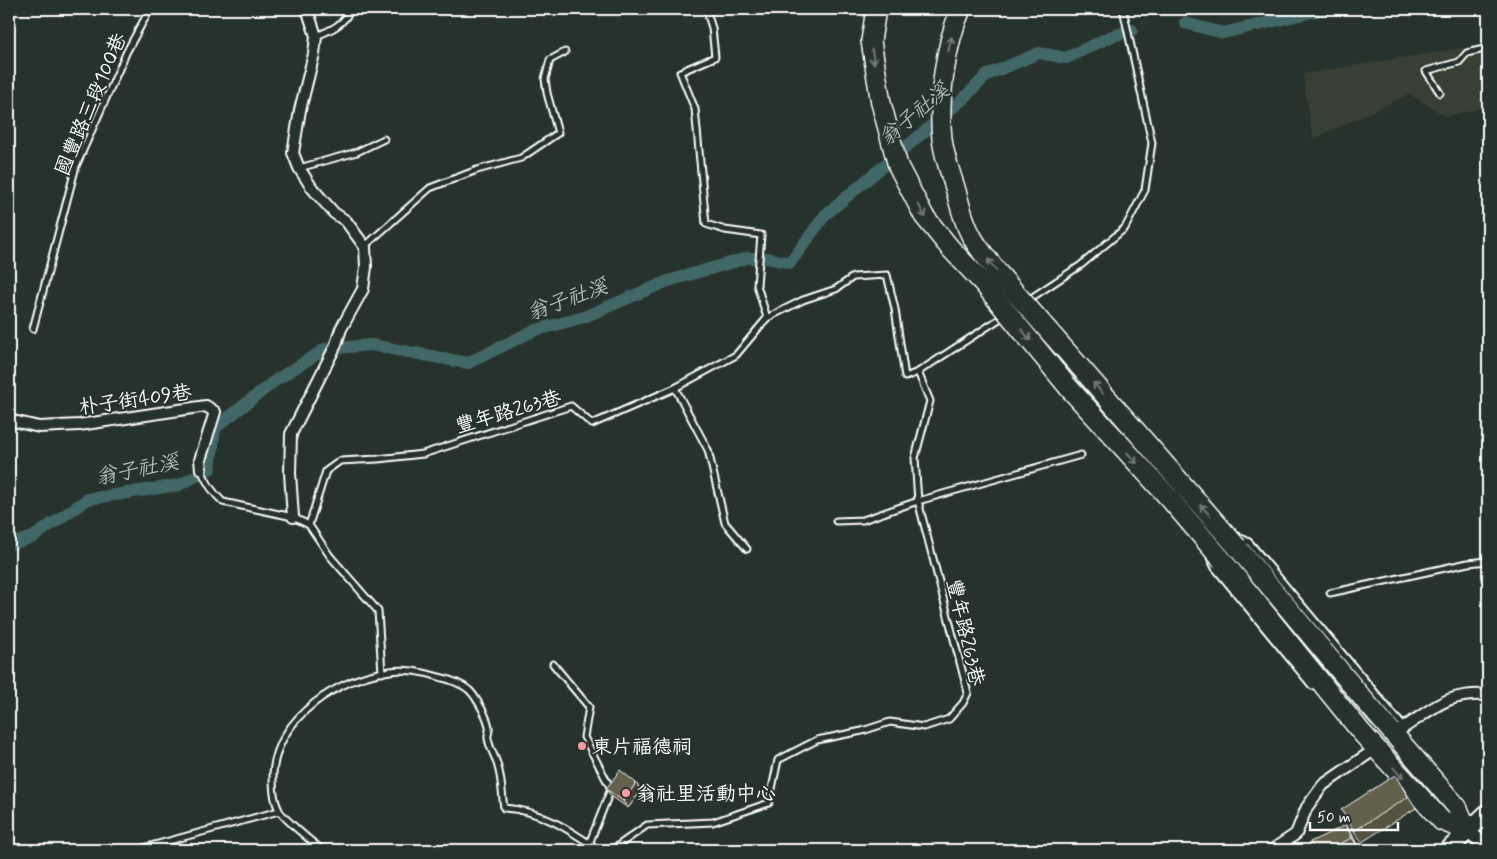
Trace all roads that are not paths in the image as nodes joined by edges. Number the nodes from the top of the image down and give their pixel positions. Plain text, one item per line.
1 (150, 9) edge
2 (307, 9) edge
3 (351, 9) edge
4 (706, 9) edge
5 (876, 9) edge
6 (961, 9) edge
7 (1123, 9) edge
8 (316, 36) junction
9 (1488, 48) edge
10 (565, 52) dead end
11 (1440, 93) dead end
12 (384, 139) dead end
13 (299, 168) junction
14 (364, 247) junction
15 (767, 318) junction
16 (33, 329) dead end
17 (918, 372) junction
18 (675, 388) junction
19 (9, 420) edge
20 (1081, 455) dead end
21 (201, 469) joint
22 (918, 501) junction
23 (293, 517) junction
24 (836, 521) dead end
25 (309, 525) junction
26 (1219, 540) dead end
27 (746, 549) dead end
28 (1218, 553) junction
29 (1488, 560) edge
30 (1330, 593) dead end
31 (553, 664) dead end
32 (382, 673) junction
33 (1317, 692) dead end
34 (1488, 695) edge
35 (1402, 729) joint
36 (1366, 750) dead end
37 (279, 811) junction
38 (1488, 812) edge
39 (1468, 831) junction
40 (589, 844) junction
41 (1488, 847) edge
42 (136, 850) edge
43 (323, 850) edge
44 (599, 850) edge
45 (612, 850) edge
46 (1272, 850) edge
47 (1448, 850) edge

1 - 16 lane, 國豐路三段100巷
2 - 8 street
3 - 8 lane
4 - 15 lane
5 -> 28 highway, bridge
39 -> 6 highway, bridge
7 - 17 lane
8 - 13 street
9 - 11 lane
10 - 14 lane
12 - 13 lane
13 - 14 street
14 - 23 street
15 - 17 lane, 豐年路263巷
15 - 18 lane, 豐年路263巷
17 - 22 lane, 豐年路263巷
18 - 25 lane, 豐年路263巷
18 - 27 lane
19 - 21 street, 朴子街409巷
20 - 22 lane
21 - 23 lane, 朴子街409巷
22 - 24 lane
22 - 45 lane, 豐年路263巷
23 - 25 lane, 朴子街409巷
25 - 32 lane
26 - 35 lane
28 - 33 lane
28 -> 39 highway
29 - 30 lane
31 - 40 lane
32 - 37 lane
32 - 40 lane
34 - 35 street
36 - 46 street
37 - 42 lane
37 - 43 lane
38 - 39 main road
39 - 41 street
39 - 47 main road
40 - 44 lane

